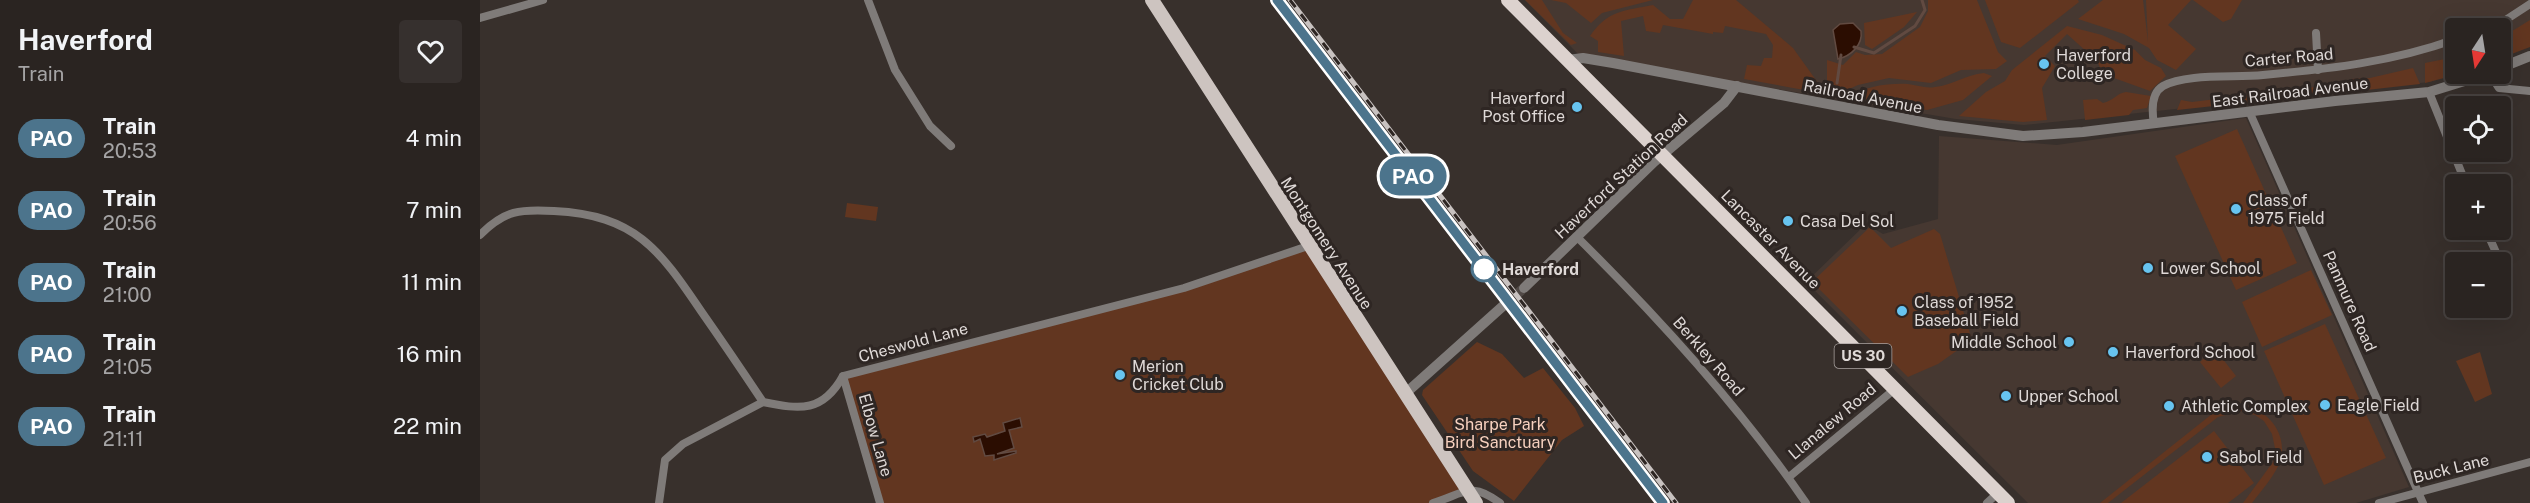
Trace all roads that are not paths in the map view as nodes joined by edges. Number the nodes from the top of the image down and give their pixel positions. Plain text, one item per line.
1 (543, 0) edge
2 (868, 0) edge
3 (1152, 0) edge
4 (1508, 0) edge
5 (2530, 4) edge
6 (480, 18) edge
7 (2509, 18) edge
8 (2316, 33) dead end
9 (2445, 42) edge
10 (2530, 56) edge
11 (1568, 60) junction
12 (2511, 64) edge
13 (2318, 70) junction
14 (2455, 84) edge
15 (2496, 84) edge
16 (1737, 86) junction
17 (2530, 91) edge
18 (2429, 92) junction
19 (2249, 111) junction
20 (2154, 124) junction
21 (951, 146) dead end
22 (1663, 155) junction
23 (2462, 174) edge
24 (480, 236) edge
25 (1577, 237) junction
26 (1308, 246) junction
27 (1524, 288) tunnel mouth
28 (1503, 306) tunnel mouth
29 (843, 376) junction
30 (1896, 388) junction
31 (1407, 392) junction
32 (763, 402) junction
33 (2530, 462) edge
34 (1789, 477) junction
35 (1468, 490) junction
36 (2419, 491) junction
37 (2003, 498) edge
38 (659, 503) edge
39 (880, 503) edge
40 (1433, 503) edge
41 (1476, 503) edge
42 (1500, 503) edge
43 (1806, 503) edge
44 (1987, 503) edge
45 (2379, 503) edge
46 (2423, 503) edge

1 - 6 street
2 - 21 street
3 - 26 main road, Montgomery Avenue
4 - 11 highway, Lancaster Avenue / US 30
5 - 7 street
8 - 13 street
9 - 13 street, Carter Road
10 - 12 street
11 - 16 street, Railroad Avenue
11 - 22 highway, Lancaster Avenue / US 30
13 - 20 street, Carter Road
14 - 18 street, East Railroad Avenue
15 - 17 street
16 - 20 street, Railroad Avenue
16 - 22 street, Haverford Station Road
18 - 19 street, East Railroad Avenue
18 - 23 street
19 - 20 street, East Railroad Avenue
19 - 36 street, Panmure Road
22 - 25 street, Haverford Station Road
22 - 30 highway, Lancaster Avenue / US 30
24 - 32 street
25 - 27 street, Haverford Station Road
25 - 34 street, Berkley Road
26 - 29 street, Cheswold Lane
26 - 31 main road, Montgomery Avenue
28 - 31 street
29 - 32 street, Cheswold Lane
29 - 39 street, Elbow Lane
30 - 34 street, Llanalew Road
30 - 37 highway, Lancaster Avenue / US 30
31 - 35 main road, Montgomery Avenue
32 - 38 street
33 - 36 street, Buck Lane
34 - 43 street, Berkley Road
35 - 40 street
35 - 41 main road, Montgomery Avenue
35 - 42 street
36 - 45 street, Buck Lane
36 - 46 street, Panmure Road
37 - 44 street

